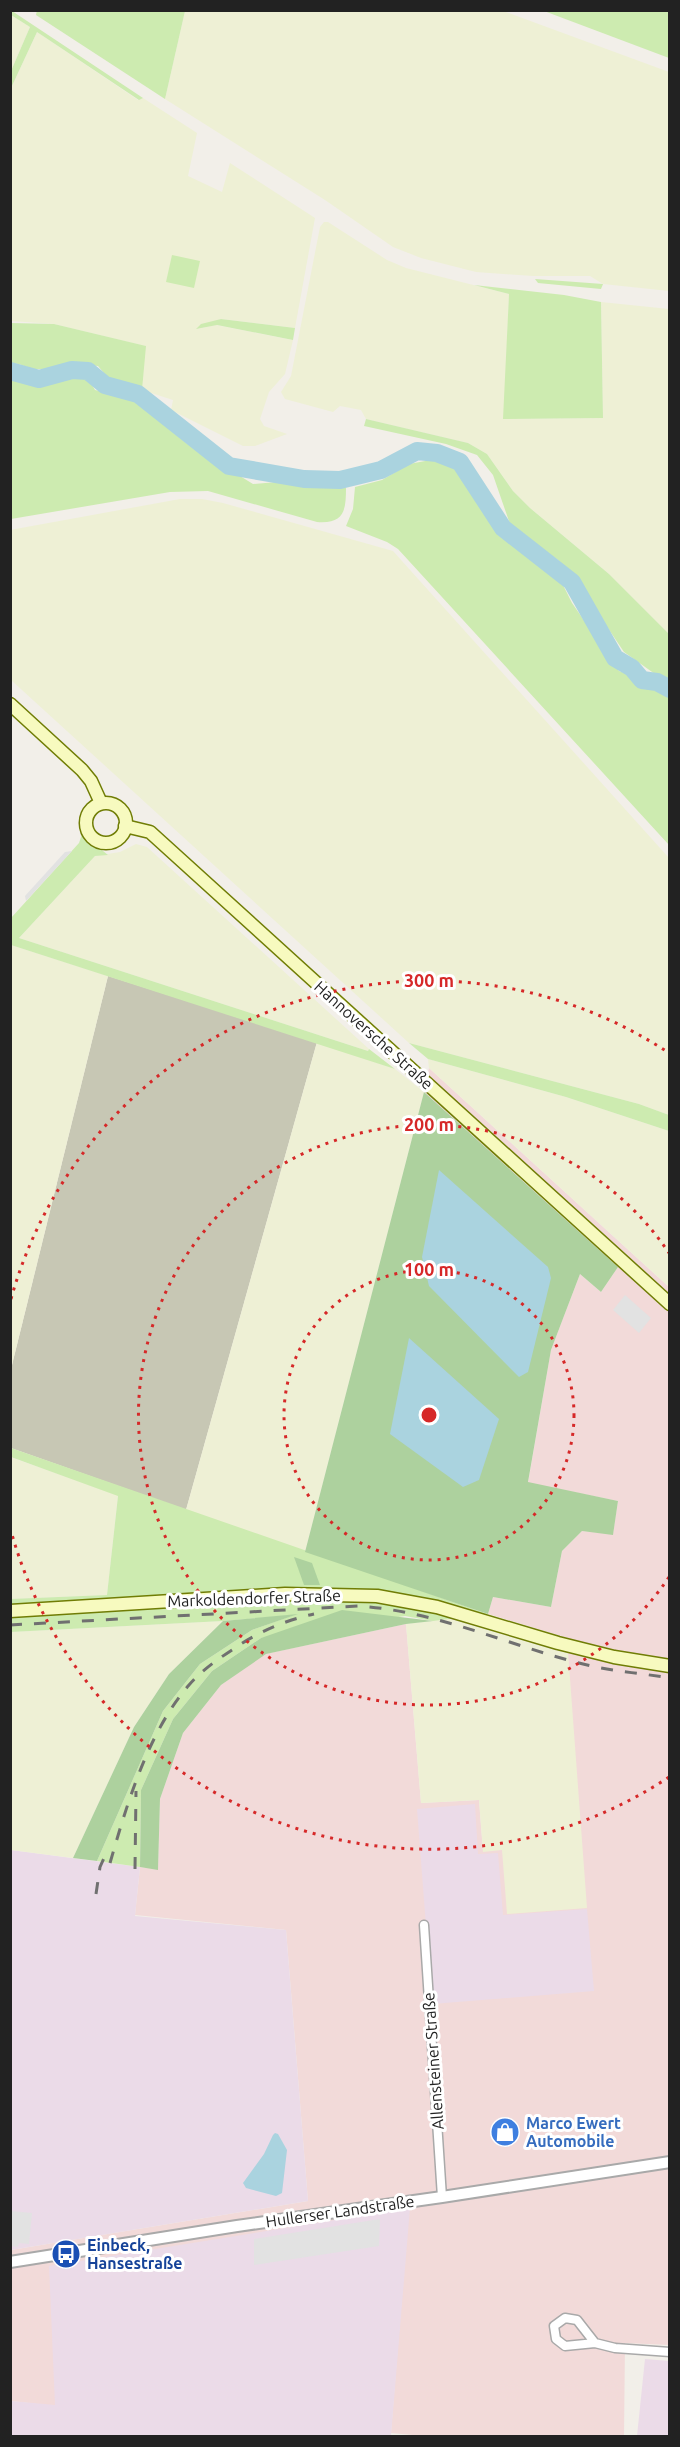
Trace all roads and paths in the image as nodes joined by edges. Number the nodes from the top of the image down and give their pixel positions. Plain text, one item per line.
1 (10, 705) edge
2 (101, 803) junction
3 (125, 826) junction
4 (669, 1304) edge
5 (10, 1611) edge
6 (669, 1666) edge
7 (424, 1925) dead end
8 (669, 2162) edge
9 (442, 2197) junction
10 (10, 2262) edge
11 (595, 2343) junction
12 (669, 2352) edge

1 - 2 main road
2 - 3 main road
2 - 3 main road
3 - 4 main road, Hannoversche Straße
5 - 6 main road, Markoldendorfer Straße
7 - 9 street, Allensteiner Straße
8 - 9 street, Hullerser Landstraße
9 - 10 street, Hullerser Landstraße
11 - 11 street
11 - 12 street

